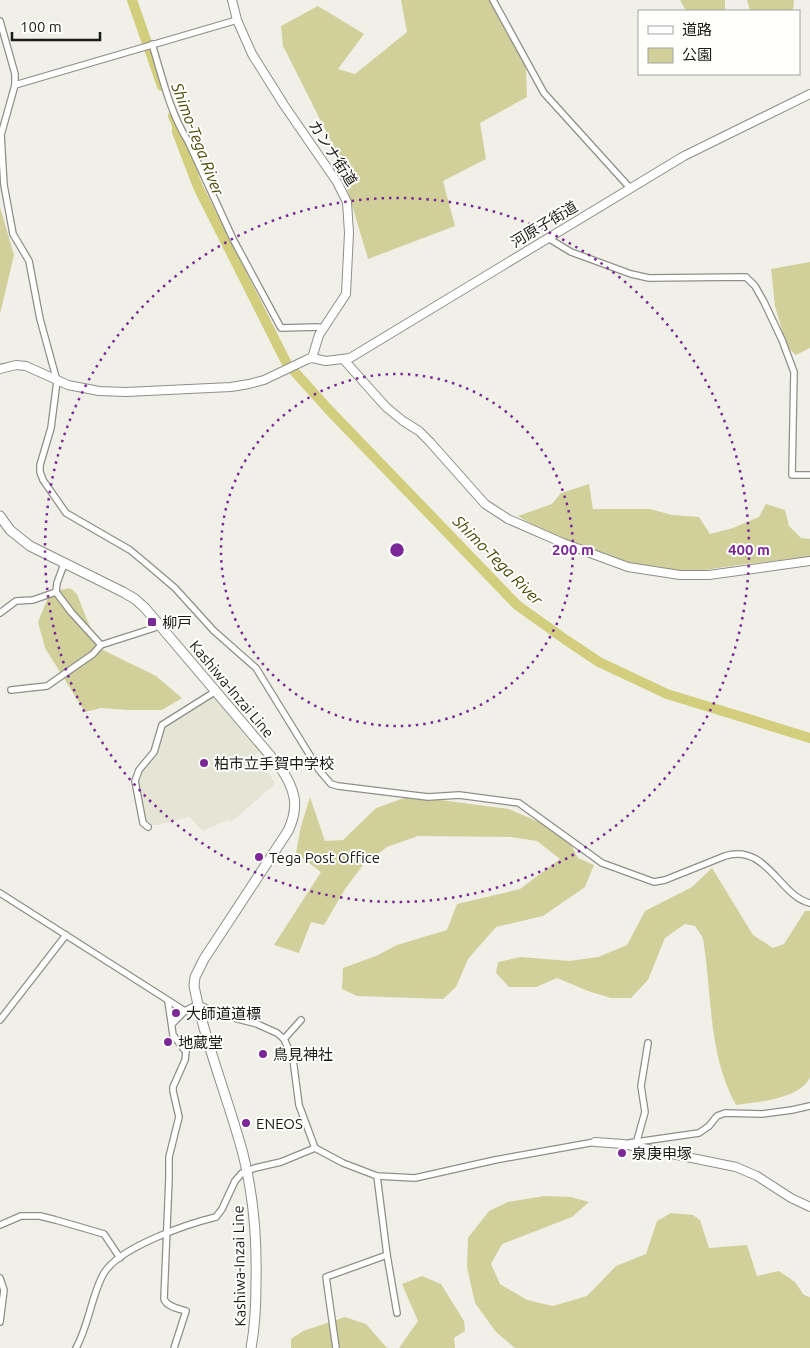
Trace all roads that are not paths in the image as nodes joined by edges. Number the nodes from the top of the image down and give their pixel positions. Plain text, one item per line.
1 (232, 0) edge
2 (493, 0) edge
3 (237, 20) junction
4 (0, 21) edge
5 (152, 44) junction
6 (15, 85) junction
7 (810, 94) edge
8 (630, 188) junction
9 (548, 238) junction
10 (323, 328) junction
11 (312, 358) junction
12 (344, 360) junction
13 (0, 369) edge
14 (57, 381) junction
15 (810, 475) edge
16 (0, 516) edge
17 (810, 561) edge
18 (64, 564) junction
19 (56, 592) junction
20 (0, 613) edge
21 (159, 624) junction
22 (101, 645) junction
23 (11, 690) dead end
24 (216, 691) junction
25 (148, 827) dead end
26 (0, 892) edge
27 (810, 902) edge
28 (66, 935) junction
29 (168, 1001) junction
30 (198, 1004) junction
31 (185, 1011) junction
32 (0, 1020) edge
33 (301, 1020) dead end
34 (172, 1024) junction
35 (284, 1039) junction
36 (648, 1042) dead end
37 (810, 1106) edge
38 (595, 1142) joint
39 (636, 1145) junction
40 (315, 1148) junction
41 (247, 1170) junction
42 (377, 1176) junction
43 (810, 1207) edge
44 (0, 1225) edge
45 (166, 1234) junction
46 (387, 1254) junction
47 (120, 1258) junction
48 (0, 1278) edge
49 (397, 1313) dead end
50 (0, 1322) edge
51 (76, 1348) edge
52 (174, 1348) edge
53 (252, 1348) edge
54 (336, 1348) edge

1 - 3 street, カンナ街道
2 - 8 street
3 - 5 street
3 - 10 street, カンナ街道
4 - 6 street
5 - 6 street
5 - 10 street
6 - 14 street
7 - 8 street, 河原子街道
8 - 9 street, 河原子街道
9 - 12 street, 河原子街道
9 - 15 street
10 - 11 street, カンナ街道
11 - 12 street, 河原子街道
11 - 14 street, 河原子街道
12 - 17 street
13 - 14 street, 河原子街道
14 - 27 street
16 - 18 main road, Kashiwa-Inzai Line
18 - 19 street
18 - 21 main road, Kashiwa-Inzai Line
19 - 20 street
19 - 22 street
21 - 22 street
21 - 24 main road, Kashiwa-Inzai Line
22 - 23 street
24 - 25 street
24 - 30 main road, Kashiwa-Inzai Line
26 - 28 street
28 - 29 street
28 - 32 street
29 - 31 street
29 - 34 street
30 - 31 street
30 - 35 street
30 - 41 main road, Kashiwa-Inzai Line
31 - 34 street
33 - 35 street
34 - 45 street
35 - 40 street
36 - 39 street
37 - 39 street
38 - 39 street
38 - 42 street
39 - 43 street
40 - 41 street
40 - 42 street
41 - 45 street
41 - 53 main road, Kashiwa-Inzai Line
42 - 46 street
44 - 47 street
45 - 47 street
45 - 52 street
46 - 49 street
46 - 54 street
47 - 51 street
48 - 50 street

